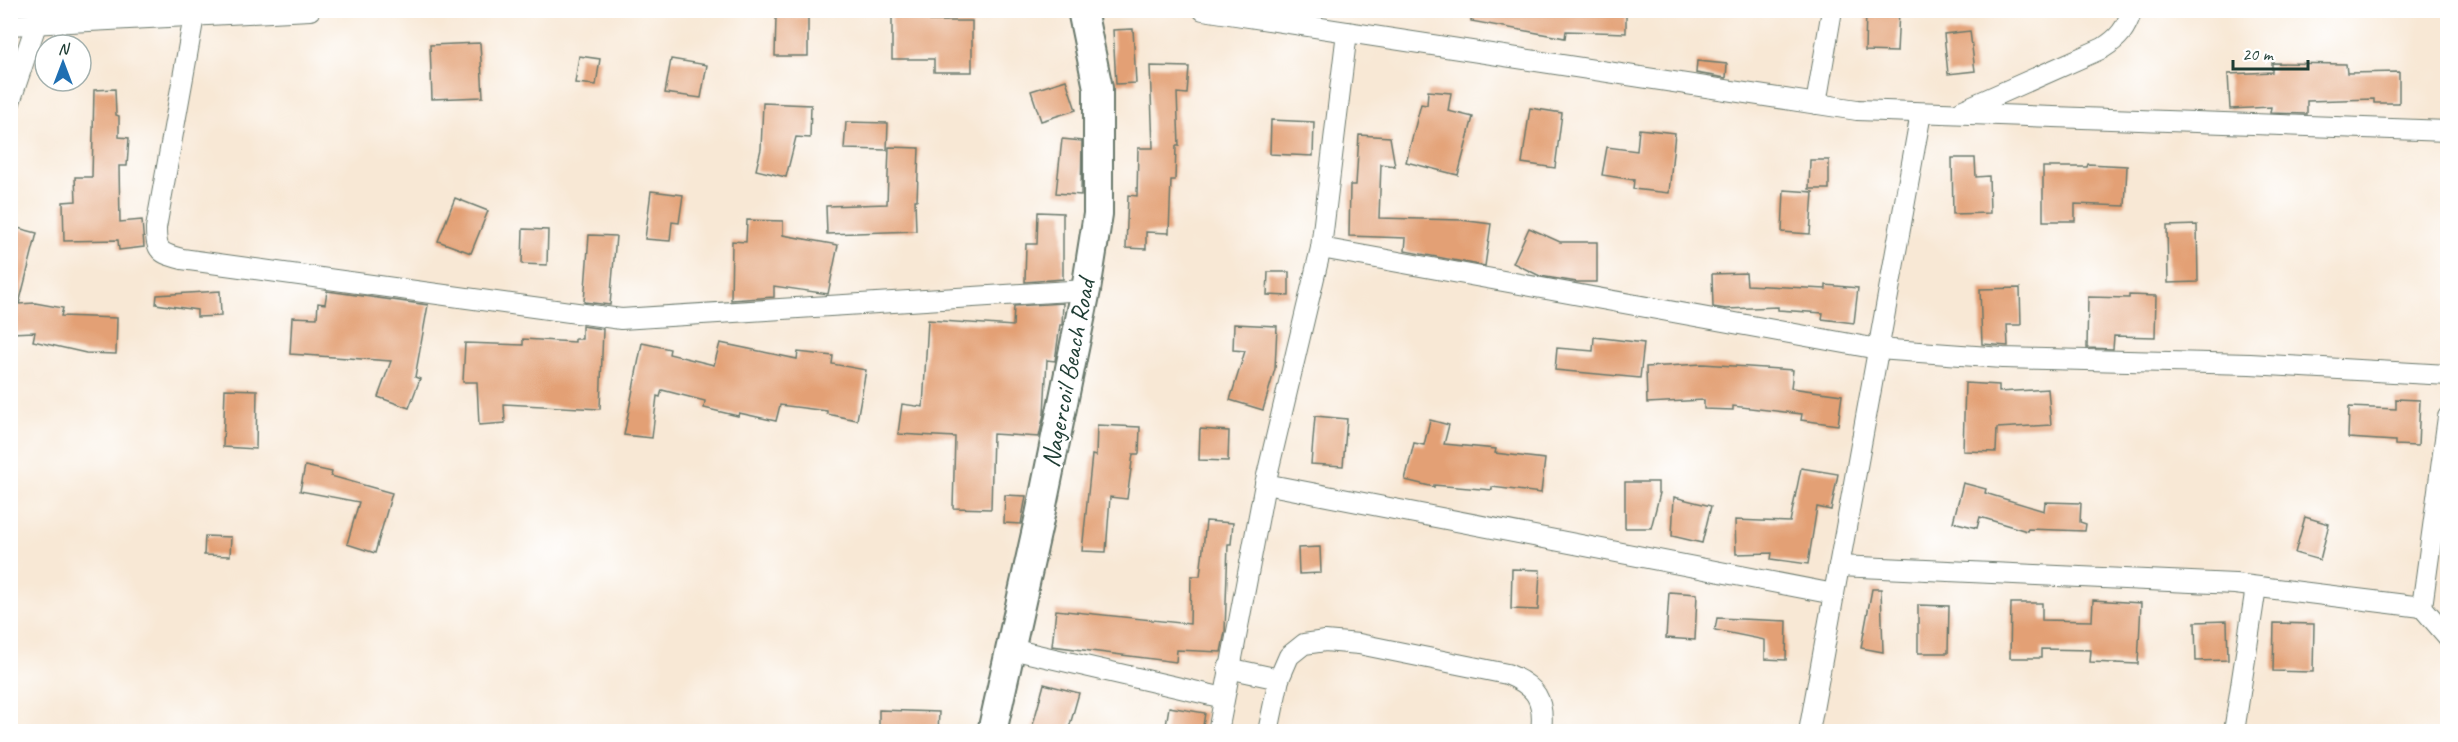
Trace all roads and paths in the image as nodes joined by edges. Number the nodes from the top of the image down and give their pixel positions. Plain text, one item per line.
1 (310, 10) edge
2 (1082, 10) edge
3 (1203, 10) edge
4 (1832, 10) edge
5 (2132, 10) edge
6 (39, 16) edge
7 (194, 16) junction
8 (10, 25) edge
9 (1347, 32) junction
10 (10, 41) edge
11 (25, 56) junction
12 (10, 102) edge
13 (1816, 104) junction
14 (1921, 113) junction
15 (1956, 114) junction
16 (2448, 132) edge
17 (1321, 248) junction
18 (1086, 290) junction
19 (1878, 349) junction
20 (2448, 375) edge
21 (2448, 417) edge
22 (1265, 484) junction
23 (1839, 566) junction
24 (2256, 587) junction
25 (1834, 594) junction
26 (2422, 607) junction
27 (2448, 637) edge
28 (1011, 649) junction
29 (1228, 668) junction
30 (1279, 679) junction
31 (1224, 698) junction
32 (992, 732) edge
33 (1218, 732) edge
34 (1268, 732) edge
35 (1541, 732) edge
36 (1809, 732) edge
37 (2234, 732) edge

1 - 7 street
2 - 18 main road, Nagercoil Beach Road
3 - 9 street
4 - 13 street
5 - 15 street
6 - 7 street
6 - 8 street
6 - 11 street
7 - 18 street
9 - 13 street
9 - 17 street
10 - 11 street
11 - 12 street
13 - 14 street
14 - 15 street
14 - 19 street
15 - 16 street
17 - 19 street
17 - 22 street
18 - 28 main road, Nagercoil Beach Road
19 - 20 street
19 - 23 street
21 - 26 street
22 - 25 street
22 - 29 street
23 - 24 street
23 - 25 street
24 - 26 street
24 - 37 street
25 - 36 street
26 - 27 street
28 - 31 street
28 - 32 main road, Nagercoil Beach Road
29 - 30 street
29 - 31 street
30 - 34 street
30 - 35 street
31 - 33 street

